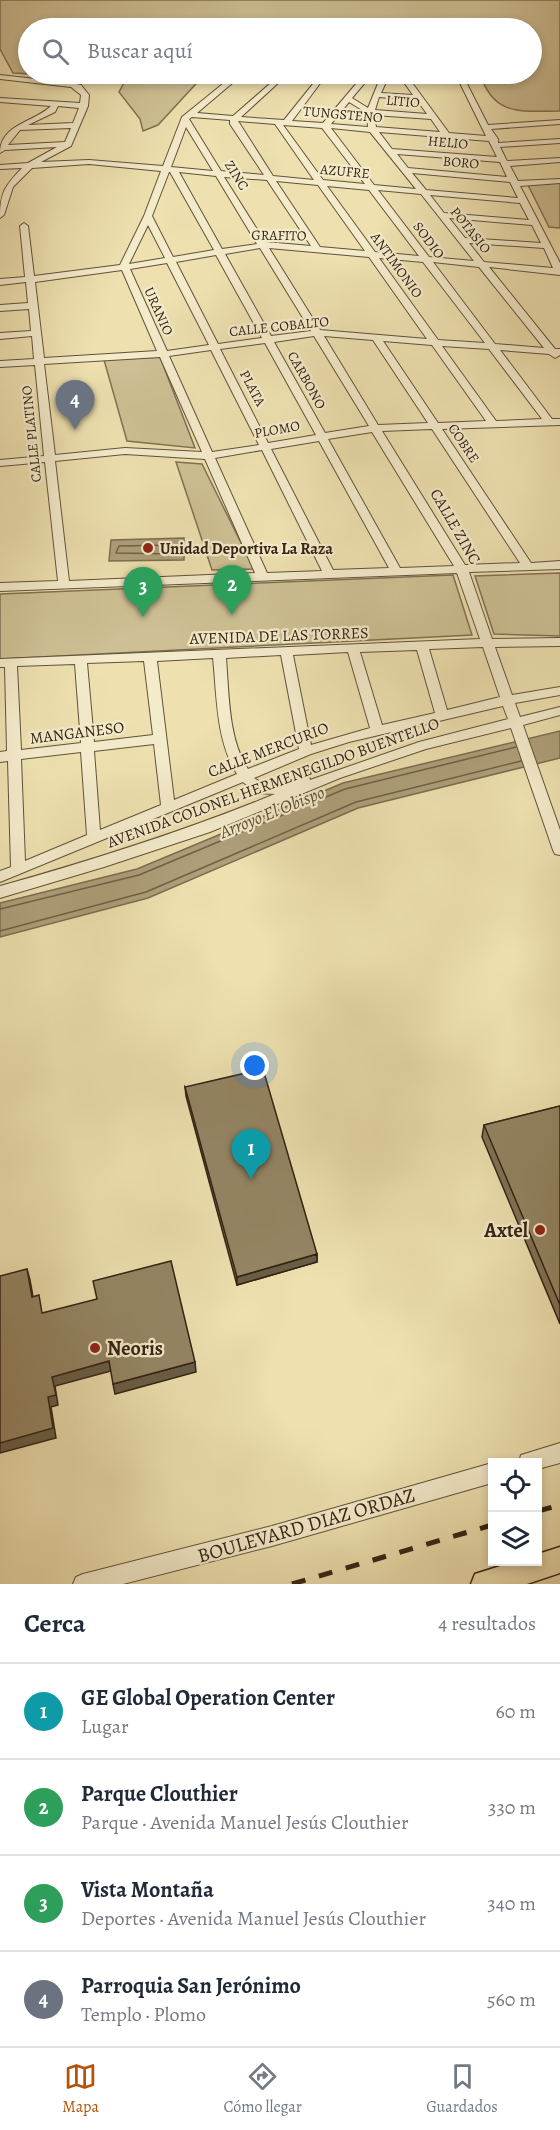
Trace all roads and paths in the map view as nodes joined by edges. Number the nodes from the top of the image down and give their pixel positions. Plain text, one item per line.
1 (0, 77) edge
2 (18, 79) edge
3 (55, 84) edge
4 (227, 84) edge
5 (274, 84) edge
6 (316, 84) edge
7 (360, 84) edge
8 (381, 84) edge
9 (409, 84) edge
10 (463, 84) edge
11 (377, 95) junction
12 (419, 98) junction
13 (349, 99) junction
14 (0, 100) edge
15 (56, 104) junction
16 (84, 106) junction
17 (370, 112) junction
18 (187, 117) junction
19 (433, 117) junction
20 (234, 119) junction
21 (560, 122) edge
22 (282, 123) junction
23 (76, 125) junction
24 (325, 126) junction
25 (488, 127) junction
26 (17, 128) junction
27 (373, 130) junction
28 (447, 136) junction
29 (560, 141) edge
30 (495, 142) junction
31 (68, 144) junction
32 (2, 149) edge
33 (390, 151) junction
34 (560, 160) edge
35 (505, 162) junction
36 (29, 166) junction
37 (0, 167) edge
38 (406, 170) junction
39 (163, 171) junction
40 (174, 171) junction
41 (221, 175) junction
42 (272, 179) junction
43 (560, 180) edge
44 (515, 182) junction
45 (321, 183) junction
46 (4, 186) edge
47 (371, 187) junction
48 (424, 192) junction
49 (525, 201) junction
50 (1, 209) edge
51 (442, 215) junction
52 (148, 216) junction
53 (536, 224) junction
54 (24, 226) dead end
55 (462, 240) junction
56 (265, 245) junction
57 (547, 246) junction
58 (317, 249) junction
59 (218, 251) junction
60 (372, 255) junction
61 (556, 256) edge
62 (170, 258) junction
63 (428, 260) junction
64 (483, 265) junction
65 (124, 266) junction
66 (560, 272) edge
67 (30, 280) junction
68 (0, 282) edge
69 (32, 306) junction
70 (0, 308) edge
71 (36, 333) junction
72 (317, 333) junction
73 (0, 336) edge
74 (375, 336) junction
75 (267, 339) junction
76 (434, 341) junction
77 (215, 346) junction
78 (492, 346) junction
79 (556, 352) edge
80 (163, 354) junction
81 (560, 361) edge
82 (39, 362) junction
83 (0, 364) edge
84 (555, 423) edge
85 (493, 424) junction
86 (435, 427) junction
87 (376, 428) junction
88 (321, 437) junction
89 (267, 446) junction
90 (209, 456) junction
91 (49, 459) junction
92 (0, 463) edge
93 (560, 566) edge
94 (528, 567) junction
95 (462, 569) junction
96 (397, 572) junction
97 (330, 575) junction
98 (263, 578) junction
99 (64, 585) junction
100 (0, 588) edge
101 (489, 642) junction
102 (560, 642) edge
103 (422, 646) junction
104 (353, 648) junction
105 (286, 651) junction
106 (219, 654) junction
107 (150, 657) junction
108 (81, 660) junction
109 (6, 663) edge
110 (560, 691) edge
111 (508, 700) junction
112 (483, 706) junction
113 (560, 711) edge
114 (443, 717) junction
115 (516, 726) junction
116 (377, 731) junction
117 (459, 734) junction
118 (159, 739) junction
119 (86, 747) junction
120 (306, 751) junction
121 (7, 756) edge
122 (245, 775) junction
123 (335, 775) junction
124 (168, 808) junction
125 (93, 838) junction
126 (560, 850) edge
127 (18, 869) junction
128 (0, 877) edge
129 (0, 892) edge
130 (560, 1453) edge
131 (542, 1458) edge
132 (488, 1474) edge
133 (560, 1560) edge
134 (83, 1584) edge
135 (484, 1584) edge

1 - 2 street
3 - 16 street
4 - 18 street
5 - 20 street
6 - 22 street
7 - 13 street
8 - 11 street
9 - 12 street
10 - 25 street
11 - 12 street
11 - 17 street
12 - 19 street
13 - 17 street
13 - 24 street
14 - 15 street
15 - 16 street
15 - 26 street
16 - 23 street
17 - 19 street, LITIO
17 - 27 street, POTASIO
18 - 20 street, TUNGSTENO
18 - 39 street
18 - 41 street, ZINC
19 - 28 street
20 - 22 street, TUNGSTENO
20 - 42 street
21 - 25 street
22 - 24 street, TUNGSTENO
22 - 45 street, ANTIMONIO
23 - 26 street
23 - 31 street
24 - 27 street, TUNGSTENO
24 - 47 street, SODIO
25 - 30 street
26 - 32 street
27 - 28 street, TUNGSTENO
27 - 33 street, POTASIO
28 - 30 street, TUNGSTENO
29 - 30 street, TUNGSTENO
30 - 35 street
31 - 32 street
31 - 36 street
33 - 35 street, HELIO
33 - 38 street, POTASIO
34 - 35 street, HELIO
35 - 44 street
36 - 37 street, AZUFRE
36 - 39 street, AZUFRE
36 - 46 street
38 - 44 street, BORO
38 - 48 street, POTASIO
39 - 40 street, AZUFRE
39 - 52 street
40 - 41 street, AZUFRE
40 - 59 street, CARBONO
41 - 42 street, AZUFRE
41 - 56 street, ZINC
42 - 45 street, AZUFRE
42 - 58 street
43 - 44 street, BORO
44 - 49 street
45 - 47 street, AZUFRE
45 - 60 street, ANTIMONIO
46 - 50 street
47 - 48 street, AZUFRE
47 - 63 street, SODIO
48 - 49 street, AZUFRE
48 - 51 street, POTASIO
49 - 53 street
51 - 53 street
51 - 55 street, POTASIO
52 - 62 street, PLATA
52 - 65 street
53 - 57 street
54 - 67 street, CALLE PLATINO
55 - 57 street
55 - 64 street, POTASIO
56 - 58 street, GRAFITO
56 - 59 street, GRAFITO
56 - 72 street, CALLE ZINC
57 - 61 street
58 - 60 street, GRAFITO
59 - 62 street, GRAFITO
59 - 75 street, CARBONO
60 - 63 street, GRAFITO
60 - 76 street, ANTIMONIO
61 - 66 street
62 - 65 street, GRAFITO
62 - 77 street, PLATA
63 - 64 street, GRAFITO
63 - 78 street, SODIO
64 - 66 street, GRAFITO
64 - 79 street, POTASIO
65 - 67 street, GRAFITO
65 - 80 street, URANIO
67 - 68 street, GRAFITO
67 - 69 street, CALLE PLATINO
69 - 70 street
69 - 71 street, CALLE PLATINO
71 - 73 street
71 - 82 street, CALLE PLATINO
72 - 74 street, CALLE COBALTO
72 - 75 street, CALLE COBALTO
72 - 87 street, CALLE ZINC
74 - 76 street, CALLE COBALTO
74 - 86 street, COBRE
75 - 77 street, CALLE COBALTO
75 - 88 street, CARBONO
76 - 78 street, CALLE COBALTO
76 - 85 street, ANTIMONIO
77 - 80 street, CALLE COBALTO
77 - 89 street, PLATA
78 - 79 street, CALLE COBALTO
78 - 84 street, SODIO
79 - 81 street, POTASIO
80 - 82 street, CALLE COBALTO
80 - 90 street, URANIO
82 - 83 street, CALLE COBALTO
82 - 91 street, CALLE PLATINO
84 - 85 street, PLOMO
85 - 86 street, PLOMO
86 - 87 street, PLOMO
86 - 94 street, COBRE
87 - 88 street, PLOMO
87 - 95 street, CALLE ZINC
88 - 89 street, PLOMO
88 - 96 street, CARBONO
89 - 90 street, PLOMO
89 - 97 street, PLATA
90 - 91 street, PLOMO
90 - 98 street, URANIO
91 - 92 street, PLOMO
91 - 99 street, CALLE PLATINO
93 - 94 street
94 - 95 street
95 - 96 street
95 - 101 street, CALLE ZINC
96 - 97 street
97 - 98 street
98 - 99 street
99 - 100 street
101 - 102 street, AVENIDA DE LAS TORRES
101 - 103 street, AVENIDA DE LAS TORRES
101 - 111 street, CALLE ZINC
103 - 104 street, AVENIDA DE LAS TORRES
103 - 114 street
104 - 105 street, AVENIDA DE LAS TORRES
104 - 116 street
105 - 106 street, AVENIDA DE LAS TORRES
105 - 120 street
106 - 107 street, AVENIDA DE LAS TORRES
106 - 122 street
107 - 108 street, AVENIDA DE LAS TORRES
107 - 118 street
108 - 109 street, AVENIDA DE LAS TORRES
108 - 119 street
109 - 121 street
110 - 111 street, CALLE MERCURIO
111 - 112 street, CALLE MERCURIO
111 - 115 street, CALLE ZINC
112 - 114 street, CALLE MERCURIO
112 - 117 street
113 - 115 street, AVENIDA COLONEL HERMENEGILDO BUENTELLO
114 - 116 street, CALLE MERCURIO
115 - 117 street, AVENIDA COLONEL HERMENEGILDO BUENTELLO
115 - 126 street, CALLE ZINC
116 - 120 street, CALLE MERCURIO
117 - 123 street, AVENIDA COLONEL HERMENEGILDO BUENTELLO
118 - 119 street, MANGANESO
118 - 124 street
119 - 121 street, MANGANESO
119 - 125 street
120 - 122 street, CALLE MERCURIO
121 - 127 street
122 - 123 street
122 - 124 street, CALLE MERCURIO
123 - 129 street, AVENIDA COLONEL HERMENEGILDO BUENTELLO
124 - 125 street, CALLE MERCURIO
125 - 127 street, CALLE MERCURIO
127 - 128 street, CALLE MERCURIO
130 - 131 street
132 - 134 street, BOULEVARD DIAZ ORDAZ
133 - 135 main road

